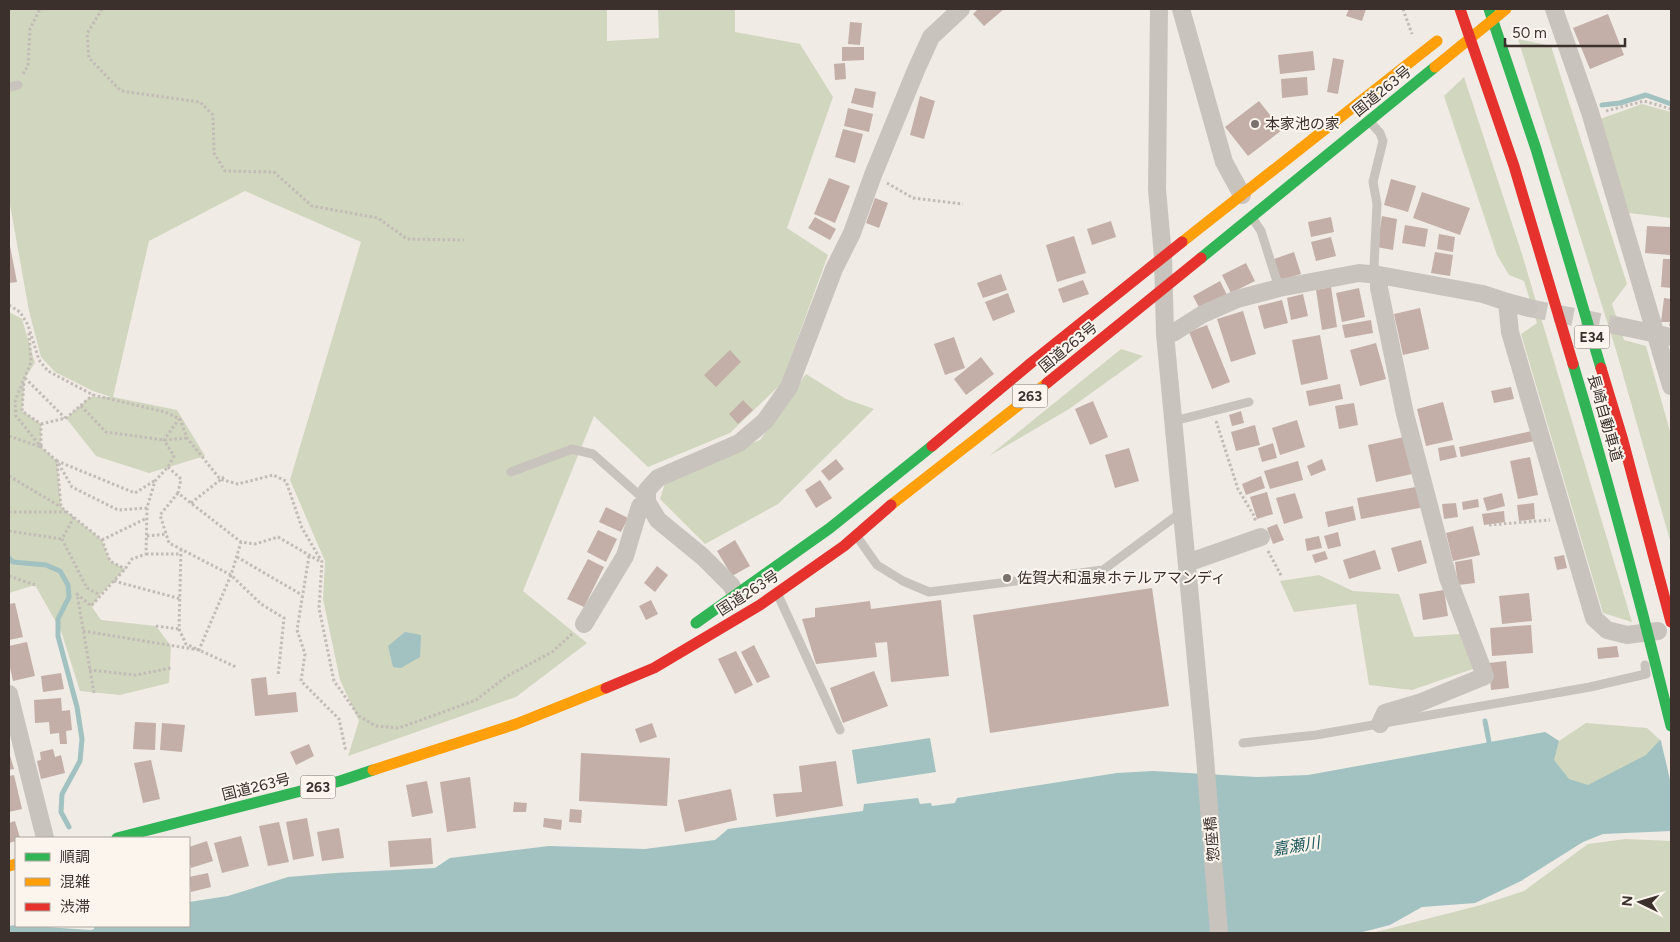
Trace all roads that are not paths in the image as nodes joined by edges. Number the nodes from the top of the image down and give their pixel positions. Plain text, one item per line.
1 (961, 9) edge
2 (1159, 9) edge
3 (1181, 9) edge
4 (1489, 9) edge
5 (1506, 9) edge
6 (1554, 9) edge
7 (1465, 12) edge
8 (1369, 121) junction
9 (1242, 194) junction
10 (1252, 216) junction
11 (1163, 258) junction
12 (1379, 275) junction
13 (1279, 288) junction
14 (1163, 289) junction
15 (1507, 302) junction
16 (1529, 308) tunnel mouth
17 (1619, 326) tunnel mouth
18 (1165, 334) junction
19 (1664, 336) edge
20 (1671, 386) edge
21 (1249, 402) dead end
22 (1174, 421) junction
23 (511, 472) dead end
24 (647, 502) junction
25 (1183, 511) junction
26 (850, 526) junction
27 (1261, 537) road end
28 (1187, 562) junction
29 (777, 593) junction
30 (736, 596) junction
31 (1671, 622) edge
32 (584, 624) road end
33 (1644, 626) junction
34 (685, 630) dead end
35 (1663, 671) dead end
36 (1646, 674) junction
37 (600, 678) dead end
38 (9, 694) edge
39 (516, 724) junction
40 (1380, 724) junction
41 (1671, 726) edge
42 (840, 730) dead end
43 (1243, 743) dead end
44 (45, 837) edge
45 (121, 837) edge
46 (1219, 933) edge

1 - 24 street
2 - 11 street, 惣座橋
3 - 9 street
4 - 31 highway, 長崎自動車道 / E34
5 - 8 highway, 国道263号 / 263
6 - 19 street
7 - 9 highway, 国道263号 / 263
7 - 33 highway, 長崎自動車道 / E34
8 - 10 highway, 国道263号 / 263
8 - 12 lane
9 - 11 highway, 国道263号 / 263
10 - 13 lane
10 - 14 highway, 国道263号 / 263
11 - 14 street, 惣座橋
11 - 26 highway, 国道263号 / 263
12 - 13 street
12 - 15 street
12 - 40 street
13 - 18 street
14 - 18 street, 惣座橋
14 - 26 highway, 国道263号 / 263
15 - 16 street
15 - 33 street
17 - 19 street
18 - 22 street, 惣座橋
19 - 20 street
21 - 22 lane
22 - 25 street, 惣座橋
23 - 24 lane
24 - 30 street
24 - 32 street
25 - 26 lane
25 - 28 street, 惣座橋
26 - 29 highway, 国道263号 / 263
26 - 30 highway, 国道263号 / 263
27 - 28 street
28 - 46 street, 惣座橋
29 - 39 highway, 国道263号 / 263
29 - 42 lane
30 - 34 highway, 国道263号 / 263
31 - 33 street
33 - 36 lane
33 - 41 highway, 長崎自動車道 / E34
35 - 36 lane
36 - 40 lane
37 - 39 highway, 国道263号 / 263
38 - 44 street
39 - 45 highway, 国道263号 / 263
40 - 43 lane

